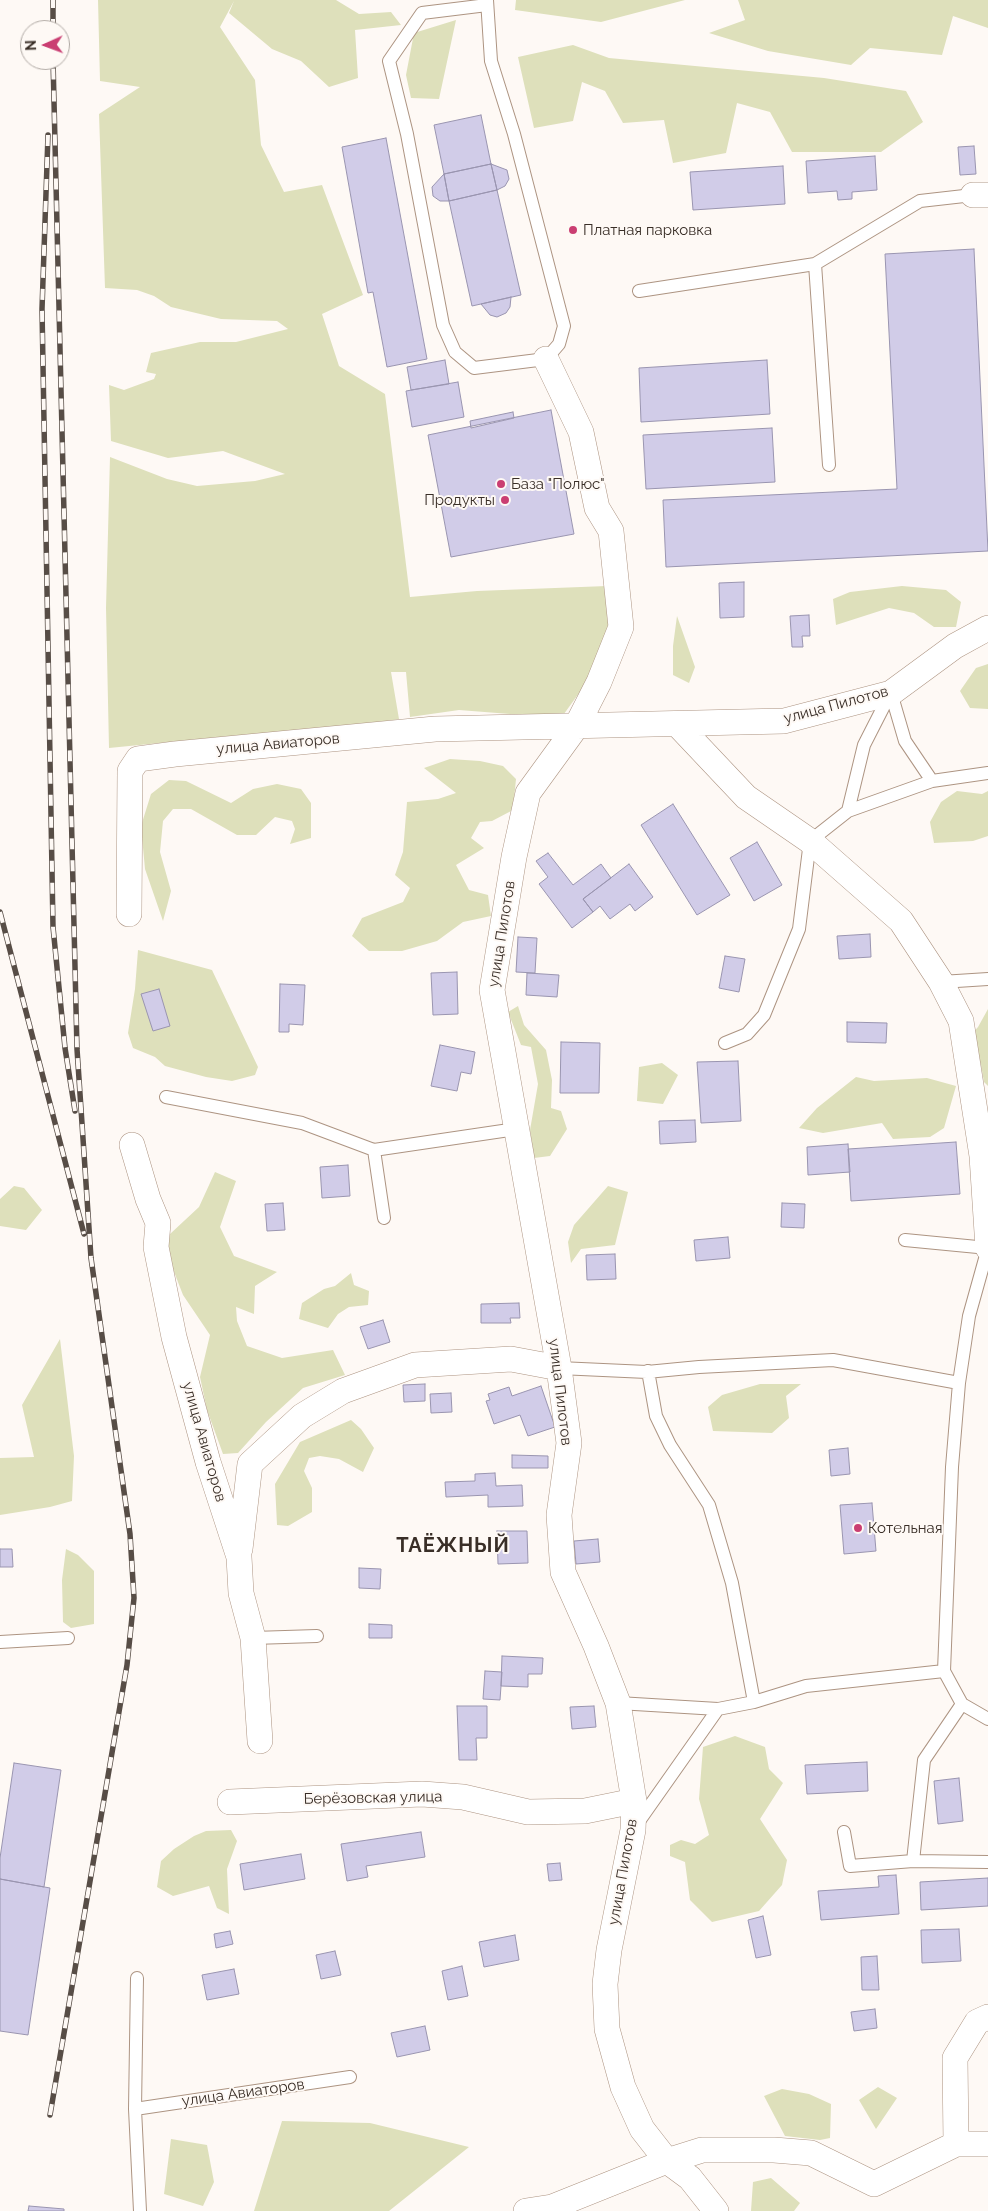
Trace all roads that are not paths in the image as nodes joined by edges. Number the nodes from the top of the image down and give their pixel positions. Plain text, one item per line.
1 (487, 2) edge
2 (980, 195) edge
3 (815, 264) junction
4 (639, 291) dead end
5 (546, 359) junction
6 (829, 465) dead end
7 (988, 628) edge
8 (891, 693) junction
9 (677, 724) junction
10 (576, 727) junction
11 (988, 773) edge
12 (932, 780) junction
13 (848, 811) junction
14 (810, 841) junction
15 (129, 914) dead end
16 (988, 979) edge
17 (941, 982) junction
18 (726, 1043) dead end
19 (166, 1097) dead end
20 (516, 1129) junction
21 (132, 1145) dead end
22 (374, 1150) junction
23 (384, 1218) dead end
24 (905, 1240) dead end
25 (988, 1248) edge
26 (559, 1368) junction
27 (648, 1371) junction
28 (959, 1383) junction
29 (239, 1557) junction
30 (317, 1636) dead end
31 (68, 1638) dead end
32 (253, 1638) junction
33 (0, 1642) edge
34 (944, 1671) junction
35 (754, 1702) junction
36 (618, 1703) junction
37 (962, 1704) junction
38 (718, 1708) junction
39 (988, 1719) edge
40 (260, 1742) dead end
41 (634, 1801) junction
42 (230, 1802) dead end
43 (633, 1830) junction
44 (844, 1832) dead end
45 (913, 1861) junction
46 (988, 1862) edge
47 (137, 1978) dead end
48 (988, 2017) edge
49 (350, 2077) dead end
50 (135, 2109) junction
51 (956, 2144) junction
52 (988, 2144) edge
53 (667, 2161) junction
54 (140, 2211) edge
55 (526, 2211) edge
56 (716, 2211) edge

1 - 5 lane
1 - 5 lane
2 - 3 lane
3 - 4 lane
3 - 6 lane
5 - 10 street, улица Пилотов
7 - 8 street, улица Пилотов
8 - 9 street, улица Пилотов
8 - 12 lane
8 - 13 lane
9 - 10 street, улица Пилотов
9 - 14 street
10 - 15 street, улица Авиаторов
10 - 20 street, улица Пилотов
11 - 12 lane
12 - 13 lane
13 - 14 lane
14 - 17 street
14 - 18 lane
16 - 17 lane
17 - 25 street
19 - 22 lane
20 - 22 lane
20 - 26 street, улица Пилотов
21 - 29 street, улица Авиаторов
22 - 23 lane
24 - 25 lane
25 - 28 lane
26 - 27 lane
26 - 29 street
26 - 36 street, улица Пилотов
27 - 28 lane
27 - 35 lane
28 - 34 lane
29 - 32 street, улица Авиаторов
30 - 32 lane
31 - 33 lane
32 - 40 street, улица Авиаторов
34 - 35 lane
34 - 37 lane
35 - 38 lane
36 - 38 lane
36 - 41 street, улица Пилотов
37 - 39 lane
37 - 45 lane
38 - 43 lane
41 - 42 street, Берёзовская улица
41 - 43 street, улица Пилотов
43 - 53 street, улица Пилотов
44 - 45 lane
45 - 46 lane
47 - 50 lane
48 - 51 street
49 - 50 lane, улица Авиаторов
50 - 54 lane
51 - 52 street
51 - 53 street
53 - 55 street
53 - 56 street, улица Пилотов

